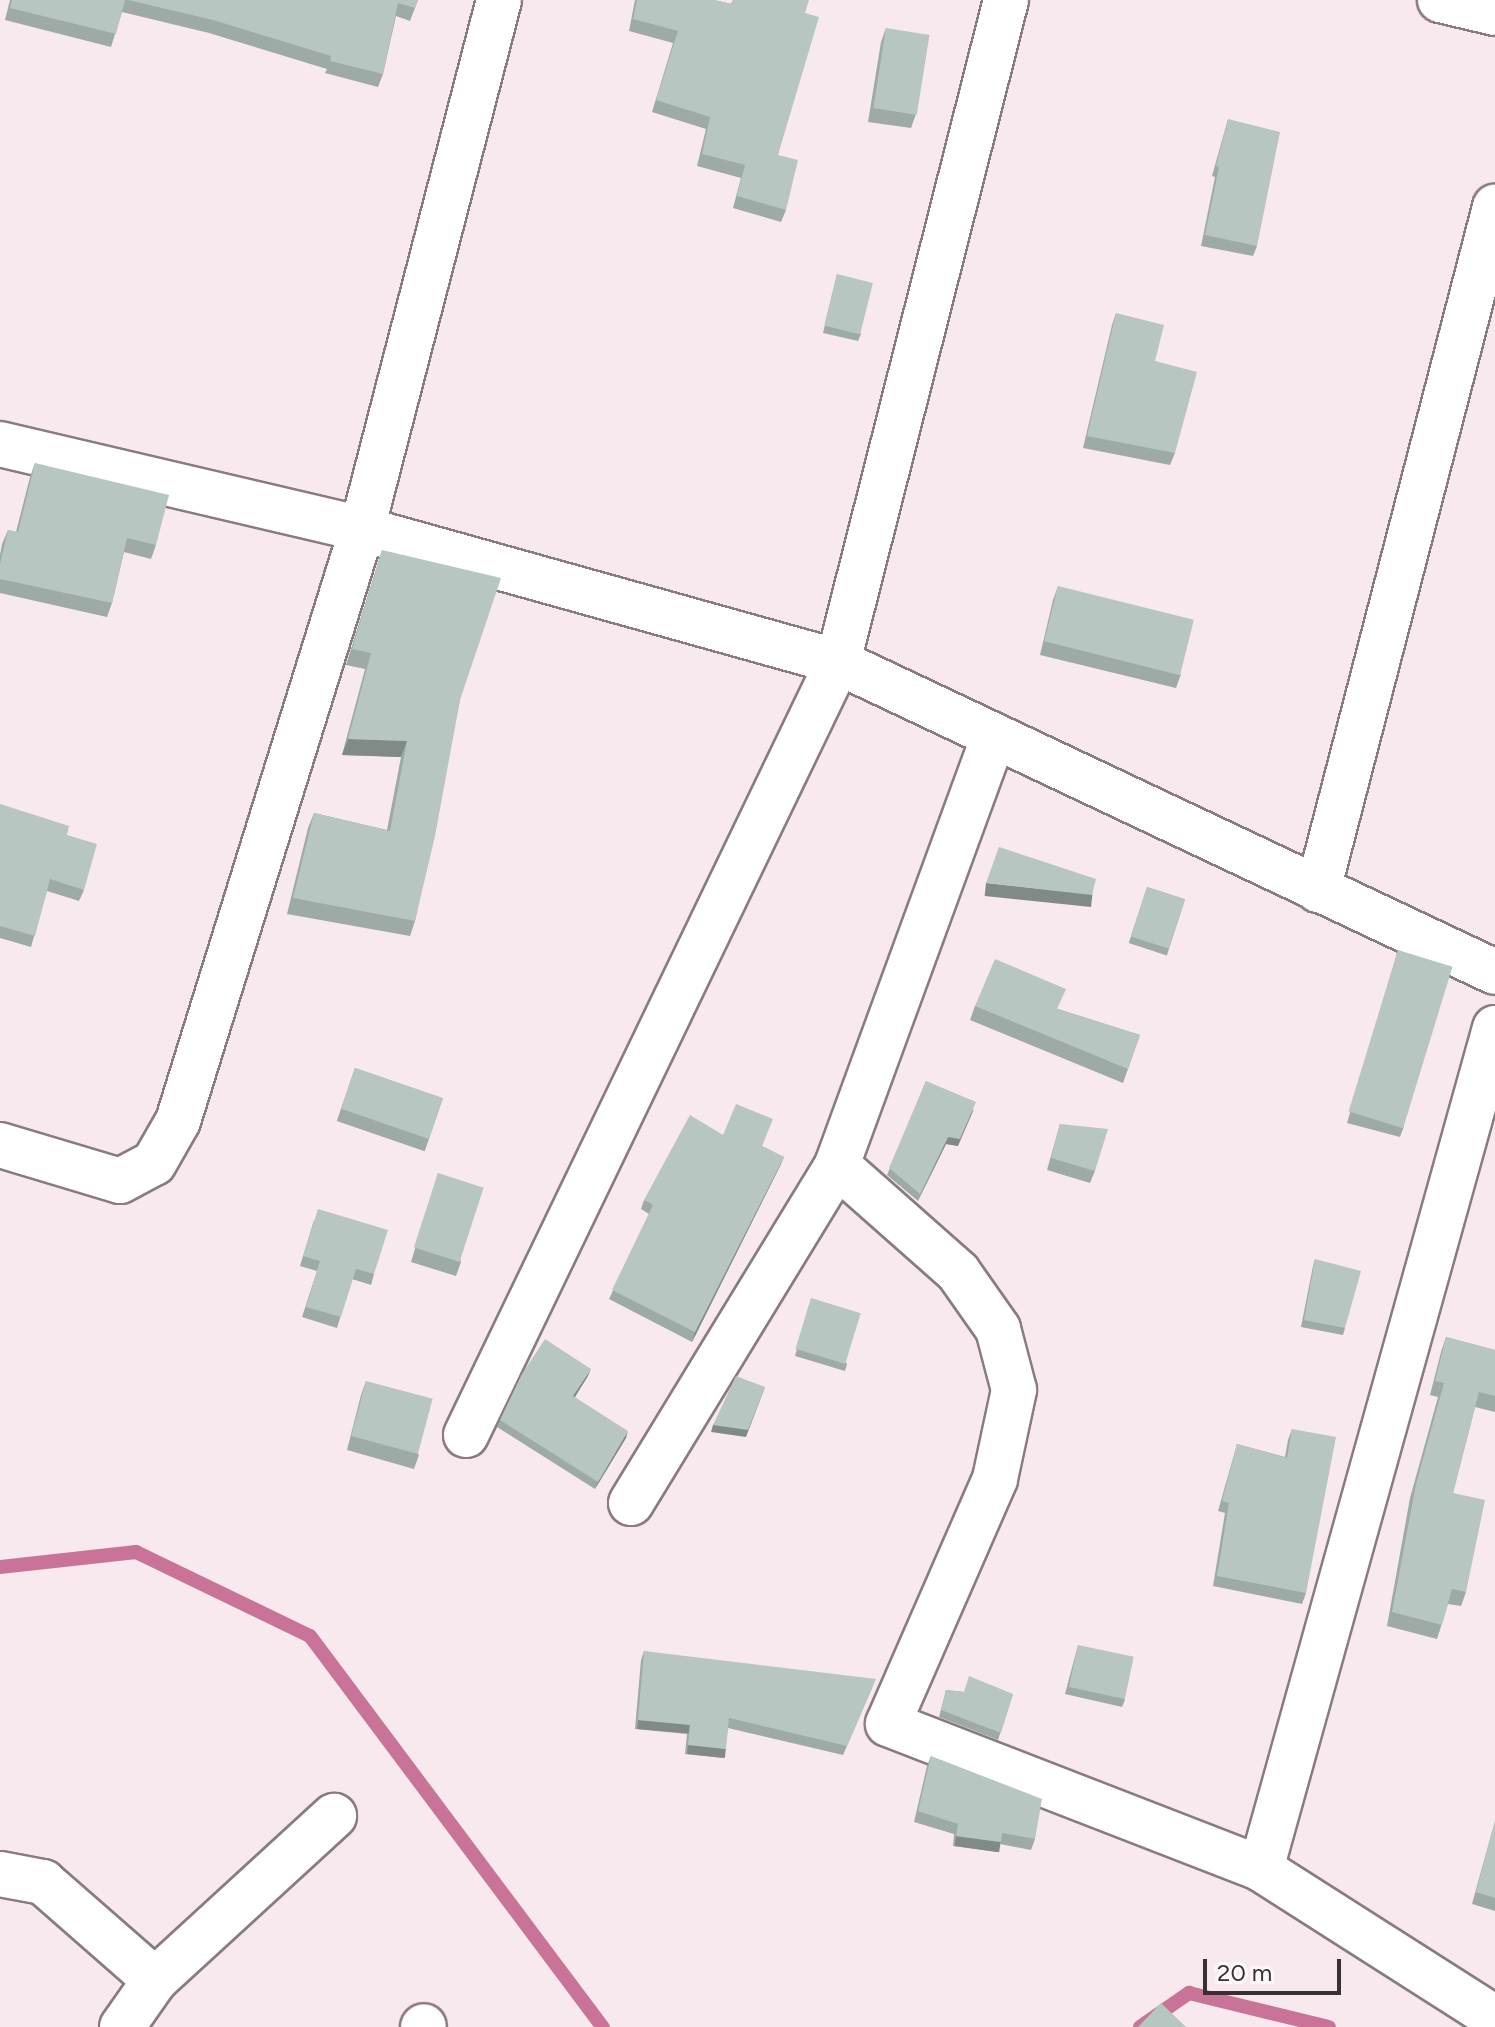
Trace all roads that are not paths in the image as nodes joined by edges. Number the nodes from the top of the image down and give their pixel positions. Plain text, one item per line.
1 (499, 0) edge
2 (1006, 0) edge
3 (1440, 0) edge
4 (1495, 13) edge
5 (1495, 207) edge
6 (0, 444) edge
7 (362, 529) junction
8 (838, 662) junction
9 (994, 736) junction
10 (1318, 890) junction
11 (1495, 972) edge
12 (1495, 1028) edge
13 (0, 1145) edge
14 (837, 1165) junction
15 (466, 1435) dead end
16 (631, 1503) dead end
17 (334, 1816) dead end
18 (1261, 1869) junction
19 (0, 1874) edge
20 (155, 1980) junction
21 (1495, 2018) edge
22 (122, 2027) edge

1 - 7 street
2 - 8 street
3 - 4 street
5 - 10 street
6 - 7 street
7 - 8 street
7 - 13 street
8 - 9 street
8 - 15 street
9 - 10 street
9 - 14 street
10 - 11 street
12 - 18 street
14 - 16 street
14 - 18 street
17 - 20 street
18 - 21 street
19 - 20 street
20 - 22 street

